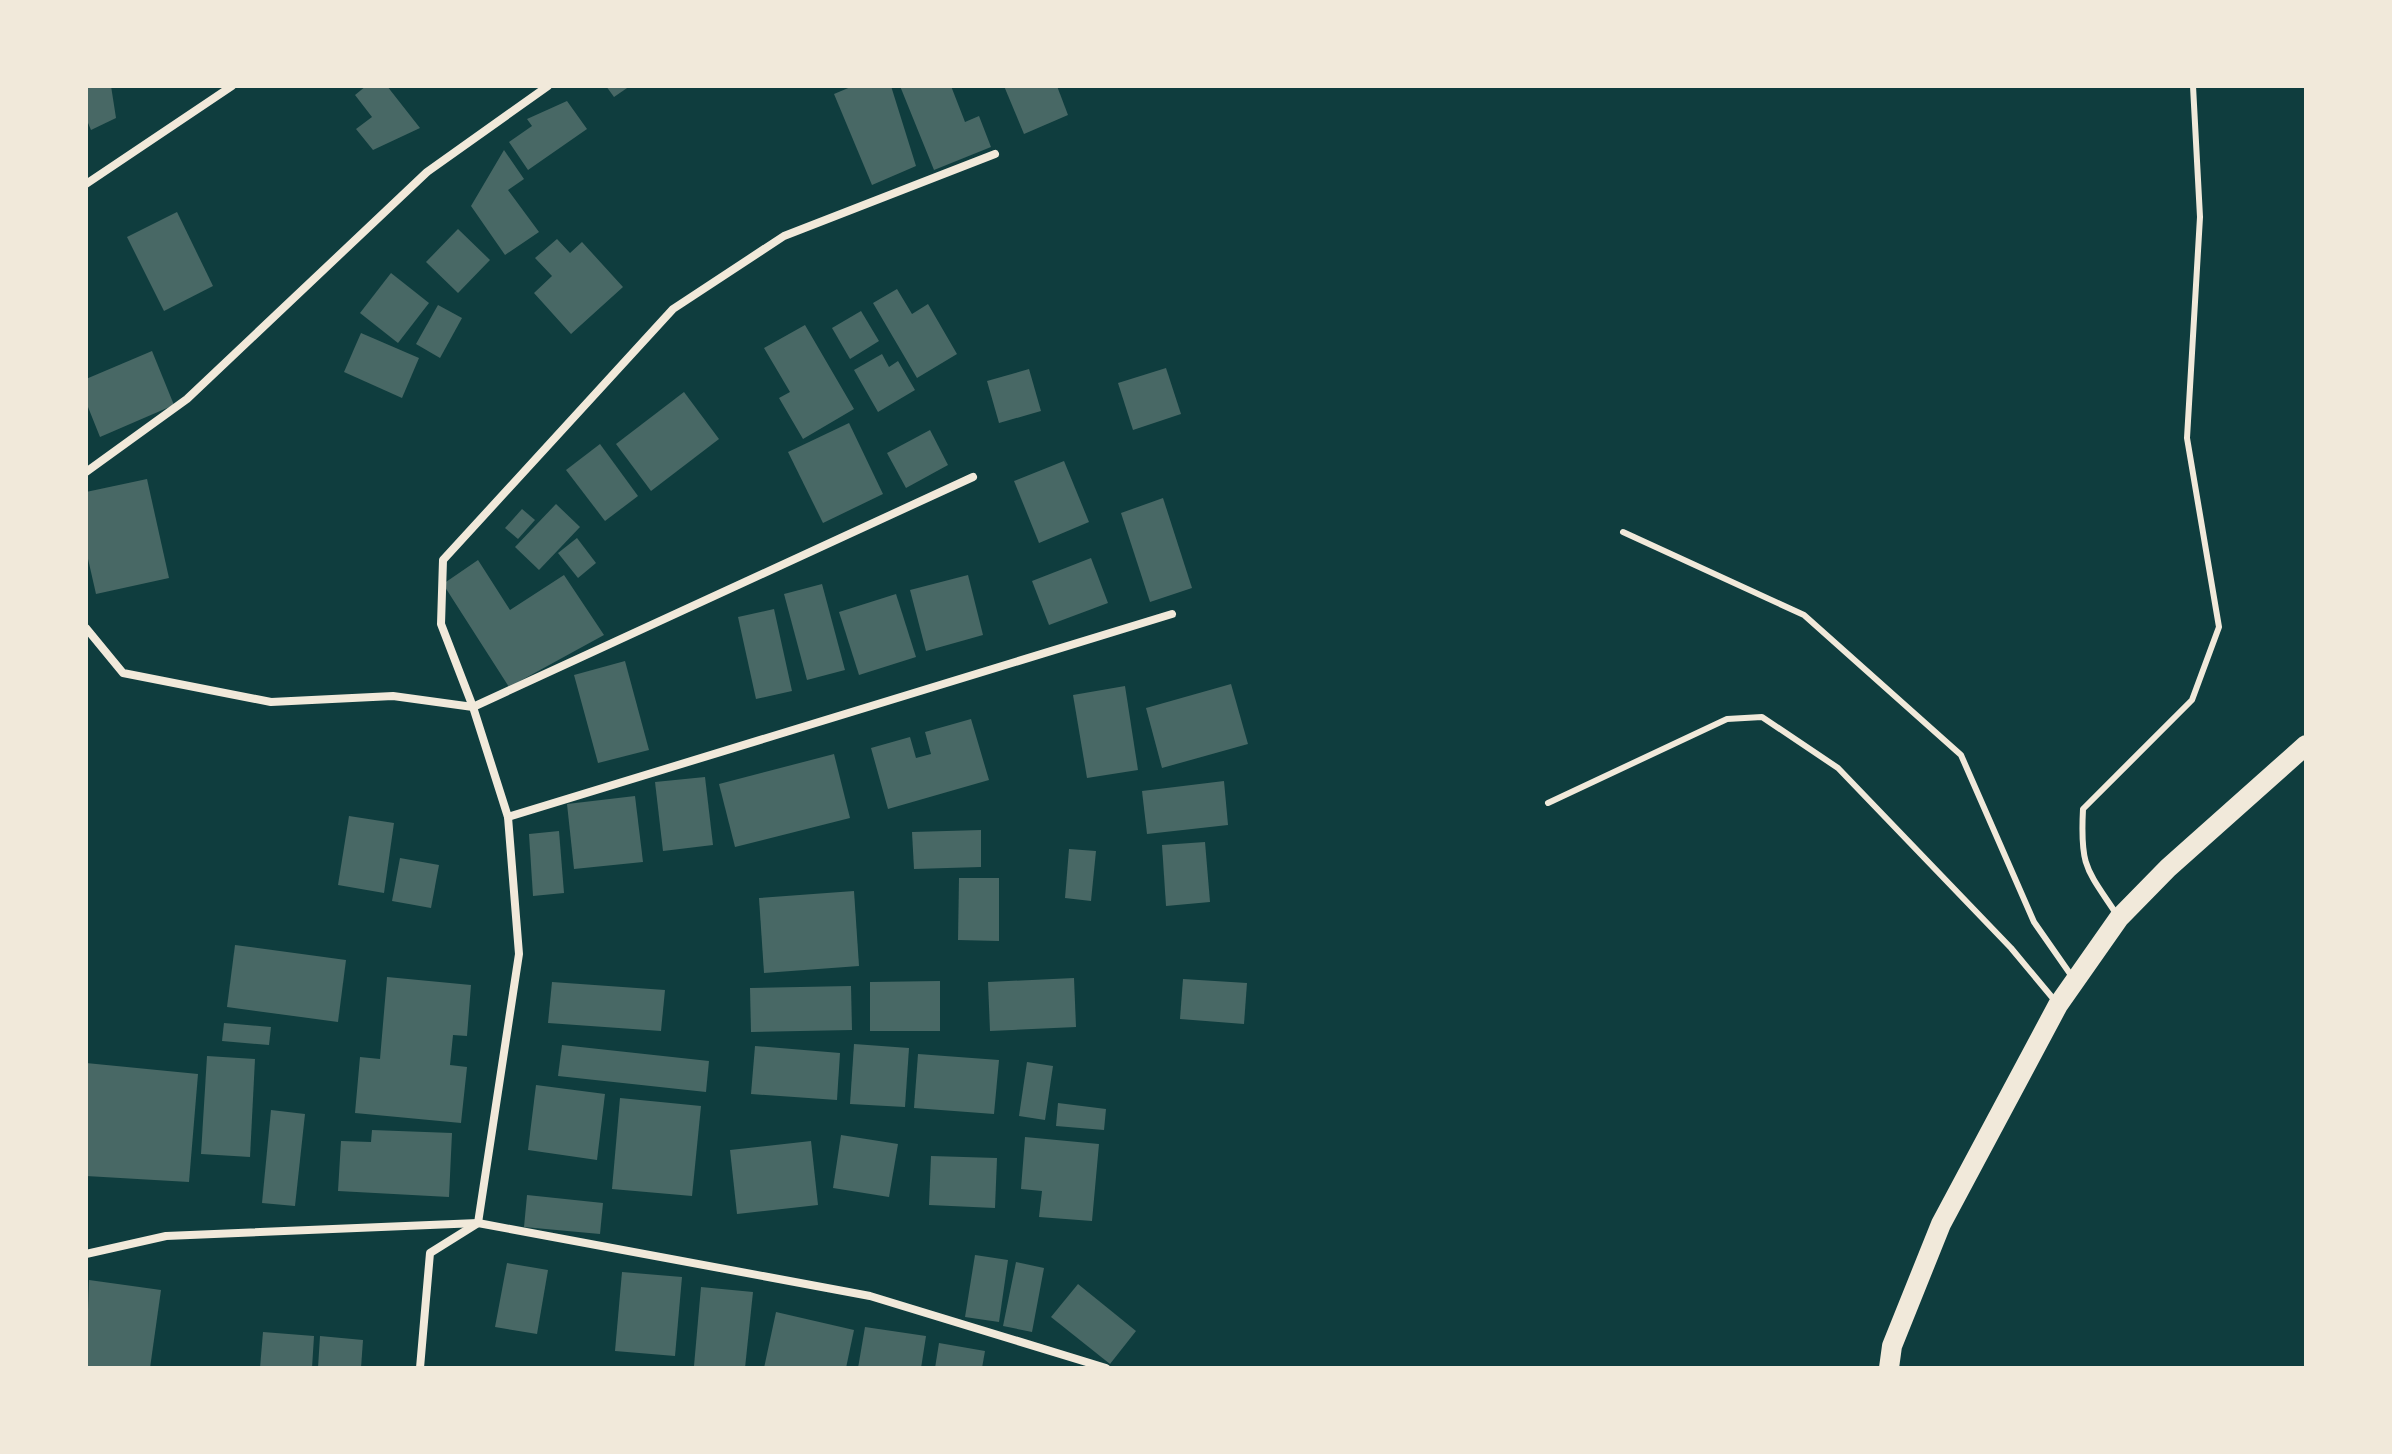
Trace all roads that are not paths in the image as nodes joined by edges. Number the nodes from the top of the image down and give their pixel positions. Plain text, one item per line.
1 (232, 86) edge
2 (548, 86) edge
3 (2193, 86) edge
4 (995, 154) dead end
5 (86, 184) edge
6 (86, 472) edge
7 (973, 477) dead end
8 (1623, 532) dead end
9 (1172, 614) dead end
10 (86, 628) edge
11 (473, 707) junction
12 (2306, 745) edge
13 (1548, 803) dead end
14 (508, 817) junction
15 (2119, 918) junction
16 (2075, 981) junction
17 (2058, 1005) junction
18 (478, 1223) junction
19 (86, 1254) edge
20 (420, 1368) edge
21 (1106, 1368) edge
22 (1889, 1368) edge

1 - 5 street
2 - 6 street
3 - 15 lane
4 - 11 street
7 - 11 street
8 - 16 lane
9 - 14 street
10 - 11 street
11 - 14 street
12 - 15 main road
13 - 17 lane
14 - 18 street
15 - 16 main road
16 - 17 main road
17 - 22 main road
18 - 19 street
18 - 20 street
18 - 21 street

